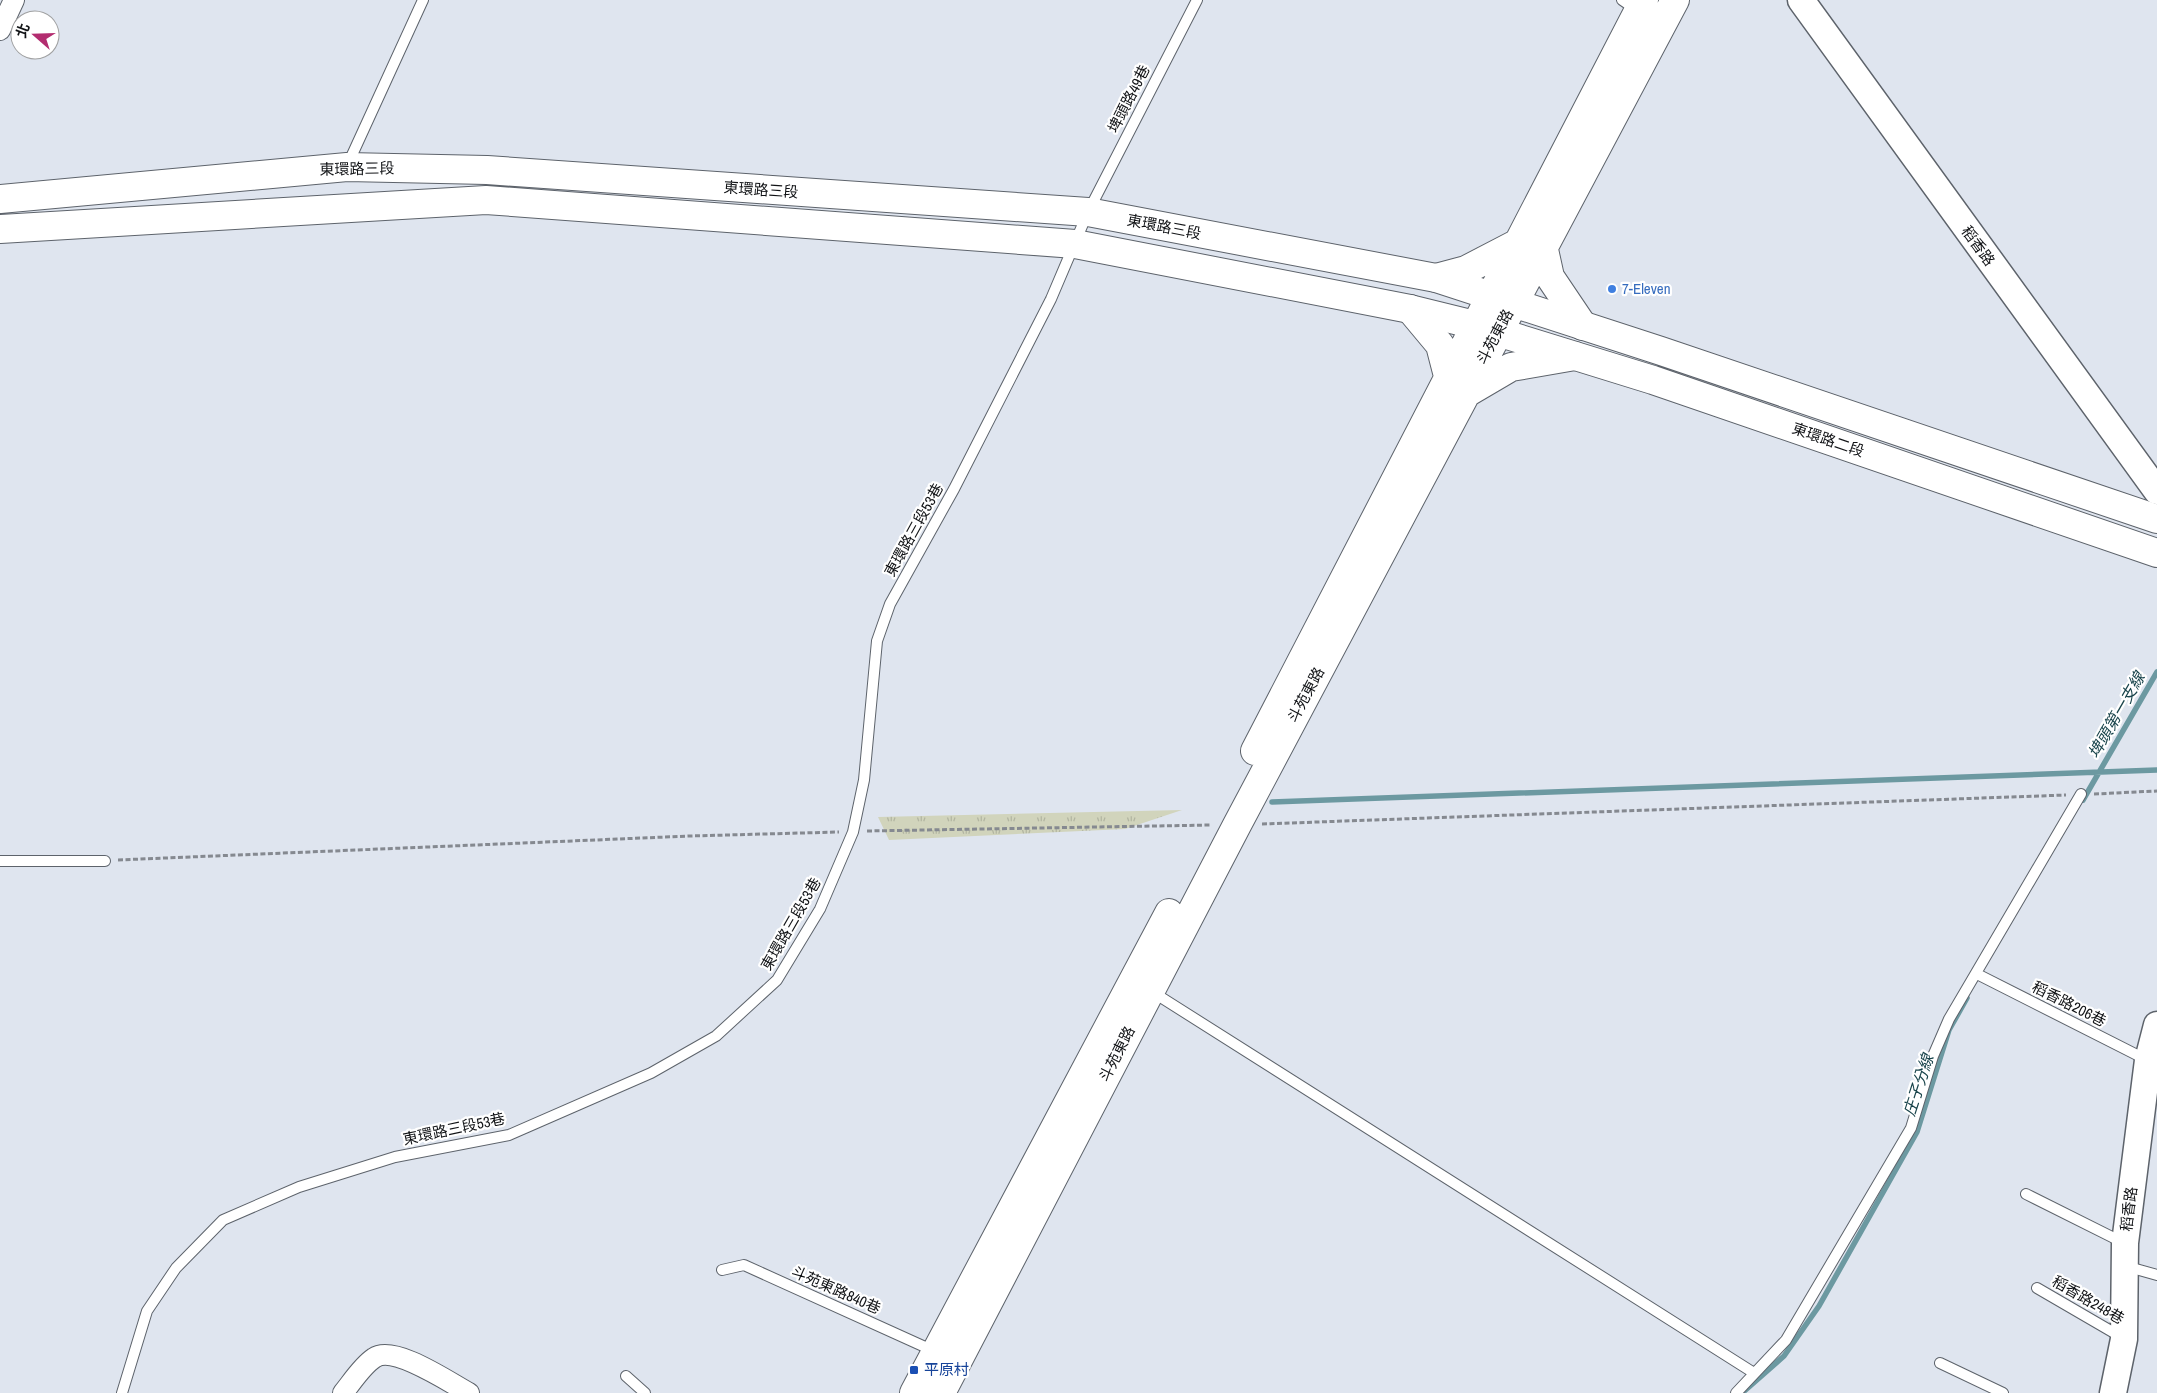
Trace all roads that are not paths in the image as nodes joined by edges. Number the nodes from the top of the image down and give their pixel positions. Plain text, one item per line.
1 (14, 0) edge
2 (423, 0) edge
3 (1197, 0) edge
4 (1675, 0) edge
5 (1800, 0) edge
6 (1635, 4) edge
7 (0, 30) edge
8 (347, 167) junction
9 (0, 199) edge
10 (1088, 212) junction
11 (0, 229) edge
12 (1075, 244) junction
13 (1531, 244) junction
14 (1436, 278) junction
15 (1502, 300) junction
16 (1410, 308) junction
17 (1583, 326) junction
18 (1486, 328) junction
19 (1575, 356) junction
20 (1457, 385) junction
21 (2157, 491) edge
22 (2157, 519) edge
23 (2157, 553) edge
24 (2081, 794) road end
25 (1227, 825) junction
26 (0, 861) edge
27 (105, 861) road end
28 (1976, 974) junction
29 (1150, 991) junction
30 (2157, 1025) edge
31 (2148, 1060) junction
32 (2026, 1194) dead end
33 (2125, 1254) junction
34 (722, 1270) dead end
35 (2157, 1275) edge
36 (2037, 1288) dead end
37 (2124, 1339) junction
38 (936, 1352) junction
39 (1940, 1363) dead end
40 (1754, 1373) junction
41 (626, 1376) dead end
42 (122, 1393) edge
43 (343, 1393) edge
44 (469, 1393) edge
45 (645, 1393) edge
46 (914, 1393) edge
47 (941, 1393) edge
48 (1736, 1393) edge
49 (2003, 1393) edge
50 (2113, 1393) edge

1 - 7 street
2 - 8 lane
3 - 10 lane, 埤頭路49巷
4 - 13 main road, 斗苑東路
5 - 21 street, 稻香路
6 - 13 main road, 斗苑東路
8 - 9 main road, 東環路三段
8 - 10 main road, 東環路三段
10 - 12 lane, 東環路三段53巷
10 - 14 main road, 東環路三段
11 - 12 main road, 東環路三段
12 - 16 main road, 東環路三段
12 - 42 lane, 東環路三段53巷
13 - 14 main road
13 - 15 main road, 斗苑東路
13 - 17 main road
14 - 15 main road, 東環路三段
15 - 17 main road, 東環路二段
15 - 18 main road, 斗苑東路
16 - 18 main road, 東環路三段
16 - 20 main road
17 - 22 main road, 東環路二段
18 - 19 main road, 東環路二段
18 - 20 main road, 斗苑東路
19 - 20 main road
19 - 23 main road, 東環路二段
20 - 25 main road, 斗苑東路
24 - 28 lane
25 - 29 main road, 斗苑東路
25 - 38 main road, 斗苑東路
26 - 27 lane
28 - 31 lane, 稻香路206巷
28 - 40 lane
29 - 40 lane
29 - 47 main road, 斗苑東路
30 - 31 street, 稻香路
31 - 33 street, 稻香路
32 - 33 lane
33 - 35 lane
33 - 37 street, 稻香路
34 - 38 lane, 斗苑東路840巷
36 - 37 lane, 稻香路248巷
37 - 50 street, 稻香路
38 - 46 main road, 斗苑東路
39 - 49 lane
40 - 48 lane
41 - 45 lane
43 - 44 street

